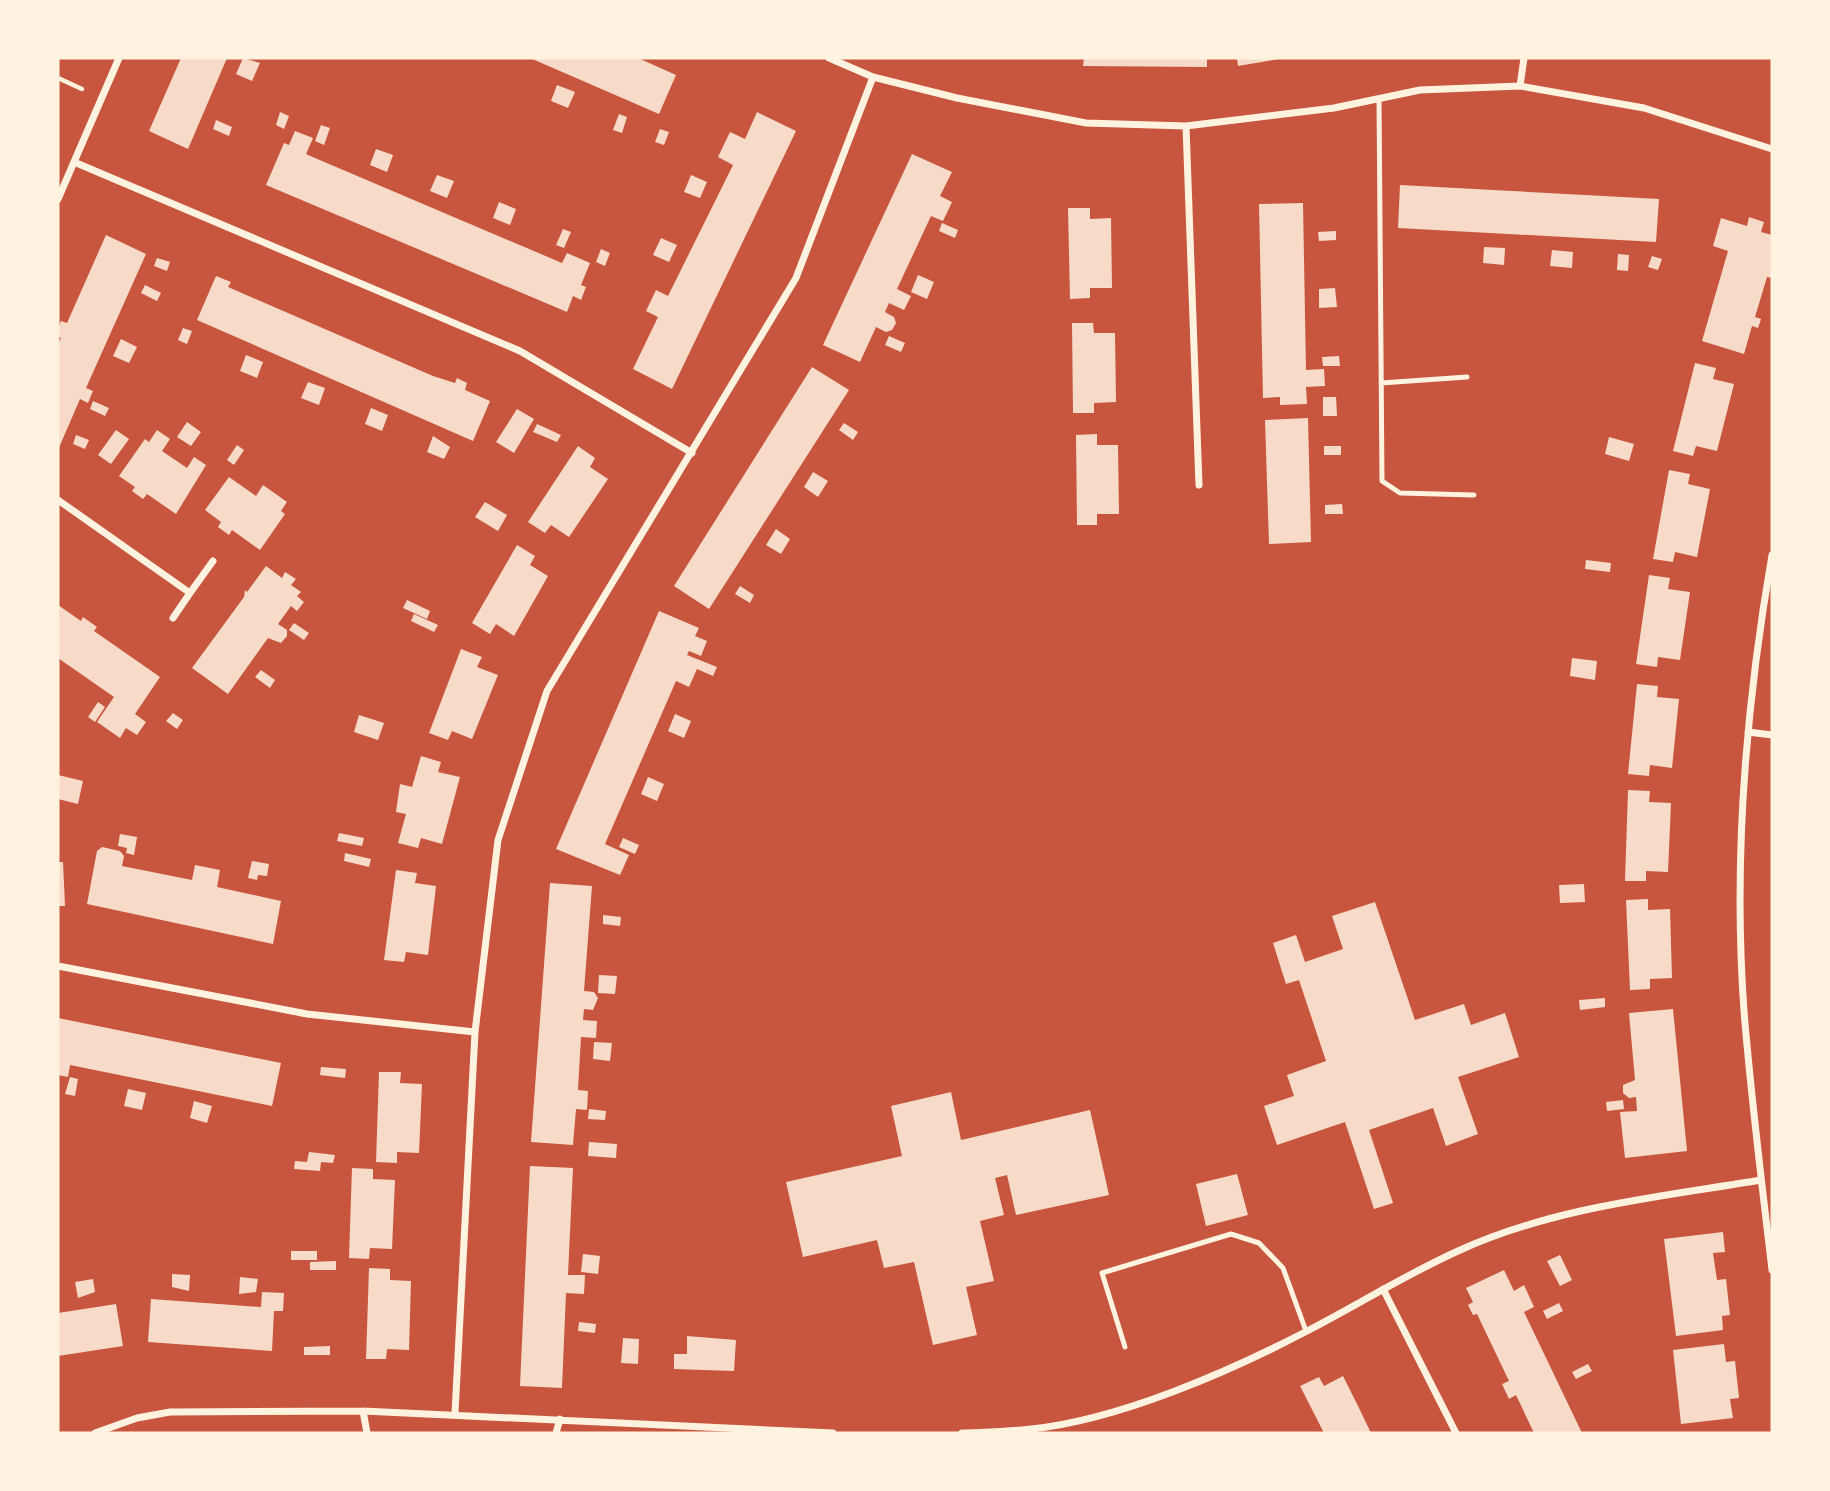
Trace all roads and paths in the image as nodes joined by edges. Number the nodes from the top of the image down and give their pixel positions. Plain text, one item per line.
1 (119, 58) edge
2 (829, 58) edge
3 (1524, 58) edge
4 (873, 77) junction
5 (1520, 86) junction
6 (1379, 98) junction
7 (1186, 126) junction
8 (1772, 149) edge
9 (74, 162) junction
10 (58, 199) edge
11 (1467, 377) dead end
12 (1381, 383) junction
13 (692, 453) junction
14 (1199, 485) dead end
15 (1474, 495) dead end
16 (58, 500) edge
17 (1772, 555) edge
18 (214, 562) dead end
19 (190, 593) junction
20 (173, 618) dead end
21 (1748, 732) junction
22 (1772, 735) edge
23 (58, 965) edge
24 (475, 1032) junction
25 (1761, 1180) junction
26 (1772, 1270) edge
27 (1383, 1289) junction
28 (1306, 1331) junction
29 (1125, 1347) dead end
30 (363, 1411) junction
31 (456, 1413) junction
32 (560, 1419) junction
33 (95, 1433) edge
34 (366, 1433) edge
35 (556, 1433) edge
36 (832, 1433) edge
37 (962, 1433) edge
38 (1456, 1433) edge

1 - 9 street
2 - 4 street
3 - 5 street
4 - 7 street
4 - 13 street
5 - 6 street
5 - 8 street
6 - 7 street
6 - 12 lane
7 - 14 street
9 - 10 street
9 - 13 street
11 - 12 lane
12 - 15 lane
13 - 24 street
16 - 19 street
17 - 21 street
18 - 19 street
19 - 20 street
21 - 22 street
21 - 25 street
23 - 24 street
24 - 31 street
25 - 26 street
25 - 27 street
27 - 28 street
27 - 38 street
28 - 29 lane
28 - 37 street
30 - 31 street
30 - 33 street
30 - 34 street
31 - 32 street
32 - 35 street
32 - 36 street

